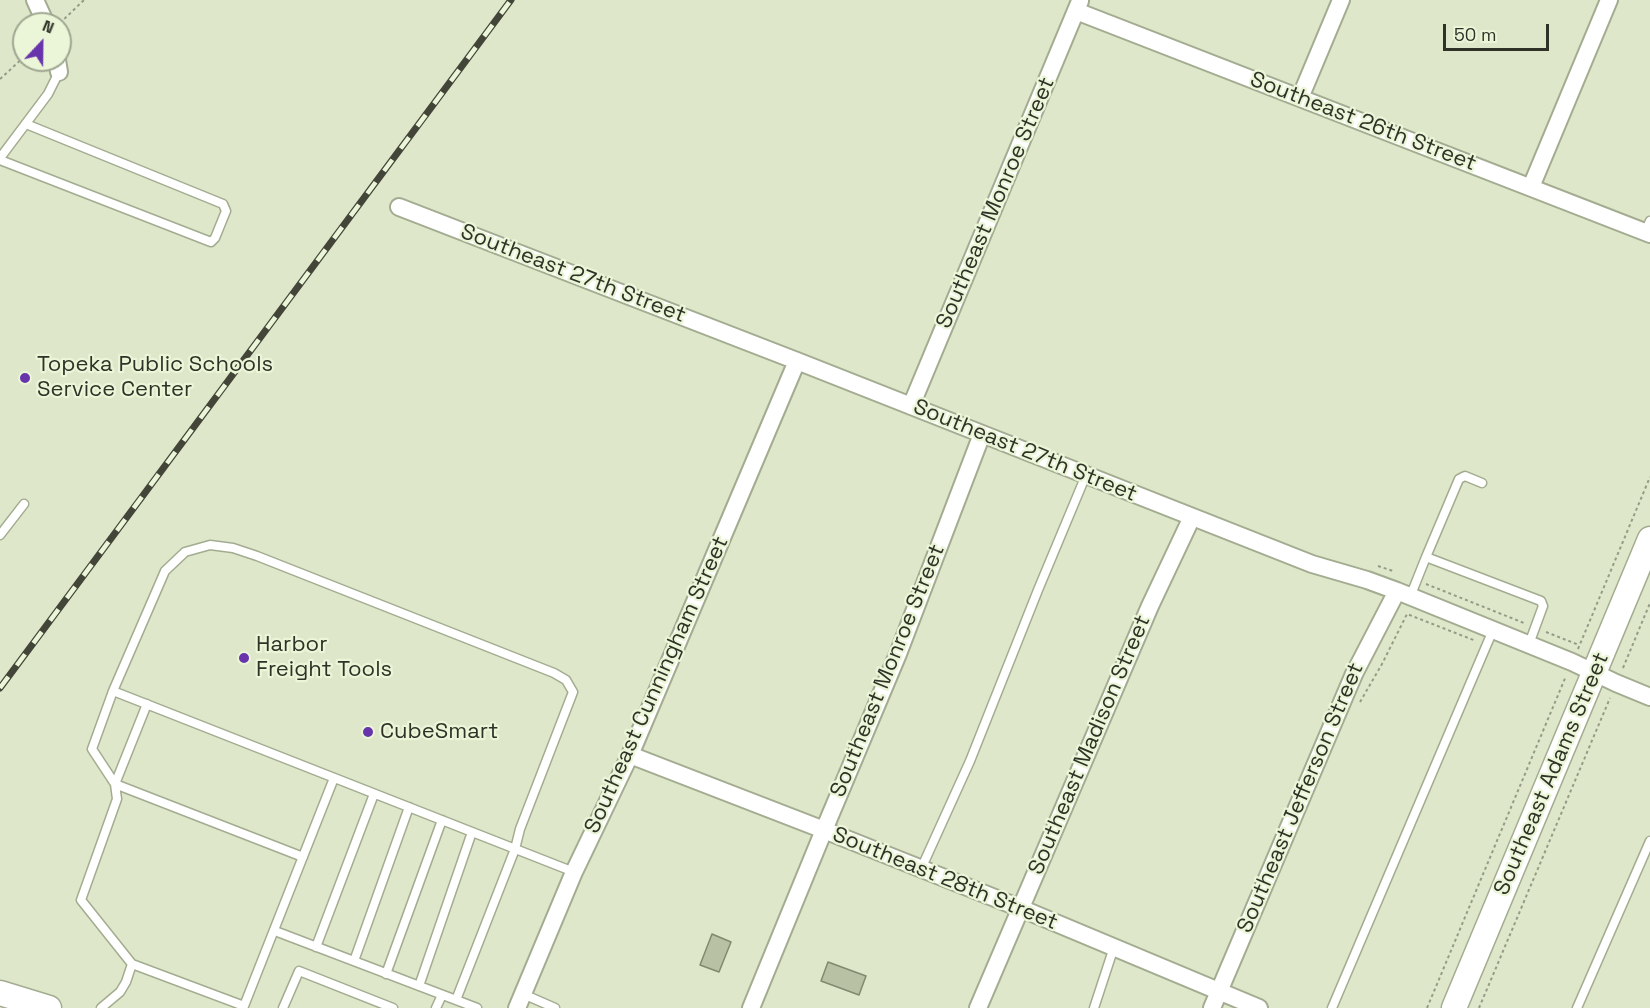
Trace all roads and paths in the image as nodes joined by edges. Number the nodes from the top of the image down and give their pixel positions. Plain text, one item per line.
1 (84, 0) edge
2 (1341, 0) edge
3 (1609, 0) edge
4 (1078, 5) edge
5 (72, 12) edge
6 (12, 68) edge
7 (56, 72) edge
8 (0, 79) edge
9 (1300, 98) junction
10 (26, 124) junction
11 (0, 159) edge
12 (1531, 187) junction
13 (399, 207) dead end
14 (1648, 229) edge
15 (797, 361) junction
16 (911, 406) junction
17 (982, 434) junction
18 (1086, 475) junction
19 (1650, 477) edge
20 (1482, 483) dead end
21 (24, 504) dead end
22 (1192, 517) junction
23 (0, 534) edge
24 (1650, 539) edge
25 (1426, 557) junction
26 (1378, 566) dead end
27 (1417, 581) junction
28 (1403, 594) junction
29 (1650, 603) edge
30 (1535, 628) junction
31 (1493, 630) junction
32 (1482, 644) dead end
33 (1529, 644) junction
34 (1579, 645) junction
35 (1572, 662) junction
36 (1594, 673) junction
37 (1616, 683) junction
38 (113, 691) junction
39 (1650, 698) edge
40 (147, 704) junction
41 (1359, 704) dead end
42 (630, 755) junction
43 (334, 778) junction
44 (115, 784) junction
45 (374, 794) junction
46 (409, 807) junction
47 (442, 820) junction
48 (824, 830) junction
49 (472, 832) junction
50 (1650, 841) edge
51 (516, 849) junction
52 (303, 857) junction
53 (921, 869) junction
54 (574, 872) junction
55 (1020, 908) junction
56 (275, 931) junction
57 (316, 947) junction
58 (1114, 947) junction
59 (354, 961) junction
60 (132, 964) junction
61 (386, 974) junction
62 (418, 986) junction
63 (1219, 991) junction
64 (0, 993) edge
65 (442, 995) junction
66 (456, 1000) junction
67 (520, 1001) edge
68 (38, 1006) edge
69 (246, 1007) edge
70 (101, 1008) edge
71 (283, 1008) edge
72 (393, 1008) edge
73 (436, 1008) edge
74 (477, 1008) edge
75 (555, 1008) edge
76 (751, 1008) edge
77 (978, 1008) edge
78 (1094, 1008) edge
79 (1212, 1008) edge
80 (1259, 1008) edge
81 (1332, 1008) edge
82 (1427, 1008) edge
83 (1454, 1008) edge
84 (1479, 1008) edge
85 (1577, 1008) edge

1 - 5 path
2 - 9 street
3 - 12 street
4 - 9 street, Southeast 26th Street
4 - 16 street, Southeast Monroe Street
6 - 8 path
7 - 10 lane
9 - 12 street, Southeast 26th Street
10 - 11 lane
10 - 11 lane
12 - 14 street, Southeast 26th Street
13 - 15 street, Southeast 27th Street
15 - 16 street, Southeast 27th Street
15 - 42 street, Southeast Cunningham Street
16 - 17 street, Southeast 27th Street
17 - 18 street, Southeast 27th Street
17 - 48 street, Southeast Monroe Street
18 - 22 street, Southeast 27th Street
18 - 53 lane
19 - 34 path
20 - 25 lane
21 - 23 lane
22 - 28 street, Southeast 27th Street
22 - 55 street, Southeast Madison Street
24 - 36 main road, Southeast Adams Street
25 - 27 lane
25 - 30 lane
26 - 27 path
27 - 28 lane
27 - 30 path
28 - 31 street, Southeast 27th Street
28 - 63 street, Southeast Jefferson Street
29 - 37 path
30 - 33 lane
30 - 34 path
31 - 33 street, Southeast 27th Street
31 - 81 lane
32 - 41 path
33 - 35 street, Southeast 27th Street
34 - 35 path
35 - 36 street, Southeast 27th Street
35 - 82 path
36 - 37 street, Southeast 27th Street
36 - 83 main road, Southeast Adams Street
37 - 39 street, Southeast 27th Street
37 - 84 path
38 - 40 lane
38 - 44 lane
38 - 51 lane
40 - 43 lane
40 - 44 lane
42 - 48 street, Southeast 28th Street
42 - 54 street, Southeast Cunningham Street
43 - 45 lane
43 - 52 lane
44 - 52 lane
44 - 60 lane
45 - 46 lane
45 - 57 lane
46 - 47 lane
46 - 59 lane
47 - 49 lane
47 - 61 lane
48 - 53 street, Southeast 28th Street
48 - 76 street, Southeast Monroe Street
49 - 51 lane
49 - 62 lane
50 - 85 lane
51 - 54 lane
51 - 66 lane
52 - 56 lane
53 - 55 street, Southeast 28th Street
54 - 67 street, Southeast Cunningham Street
55 - 58 street, Southeast 28th Street
55 - 77 street, Southeast Madison Street
56 - 57 lane
56 - 69 lane
57 - 59 lane
58 - 63 street, Southeast 28th Street
58 - 78 lane
59 - 61 lane
60 - 69 lane
60 - 70 lane
61 - 62 lane
62 - 65 lane
63 - 79 street, Southeast Jefferson Street
63 - 80 street, Southeast 28th Street
64 - 68 main road
65 - 66 lane
65 - 73 lane
66 - 74 lane
67 - 75 lane
71 - 72 lane

